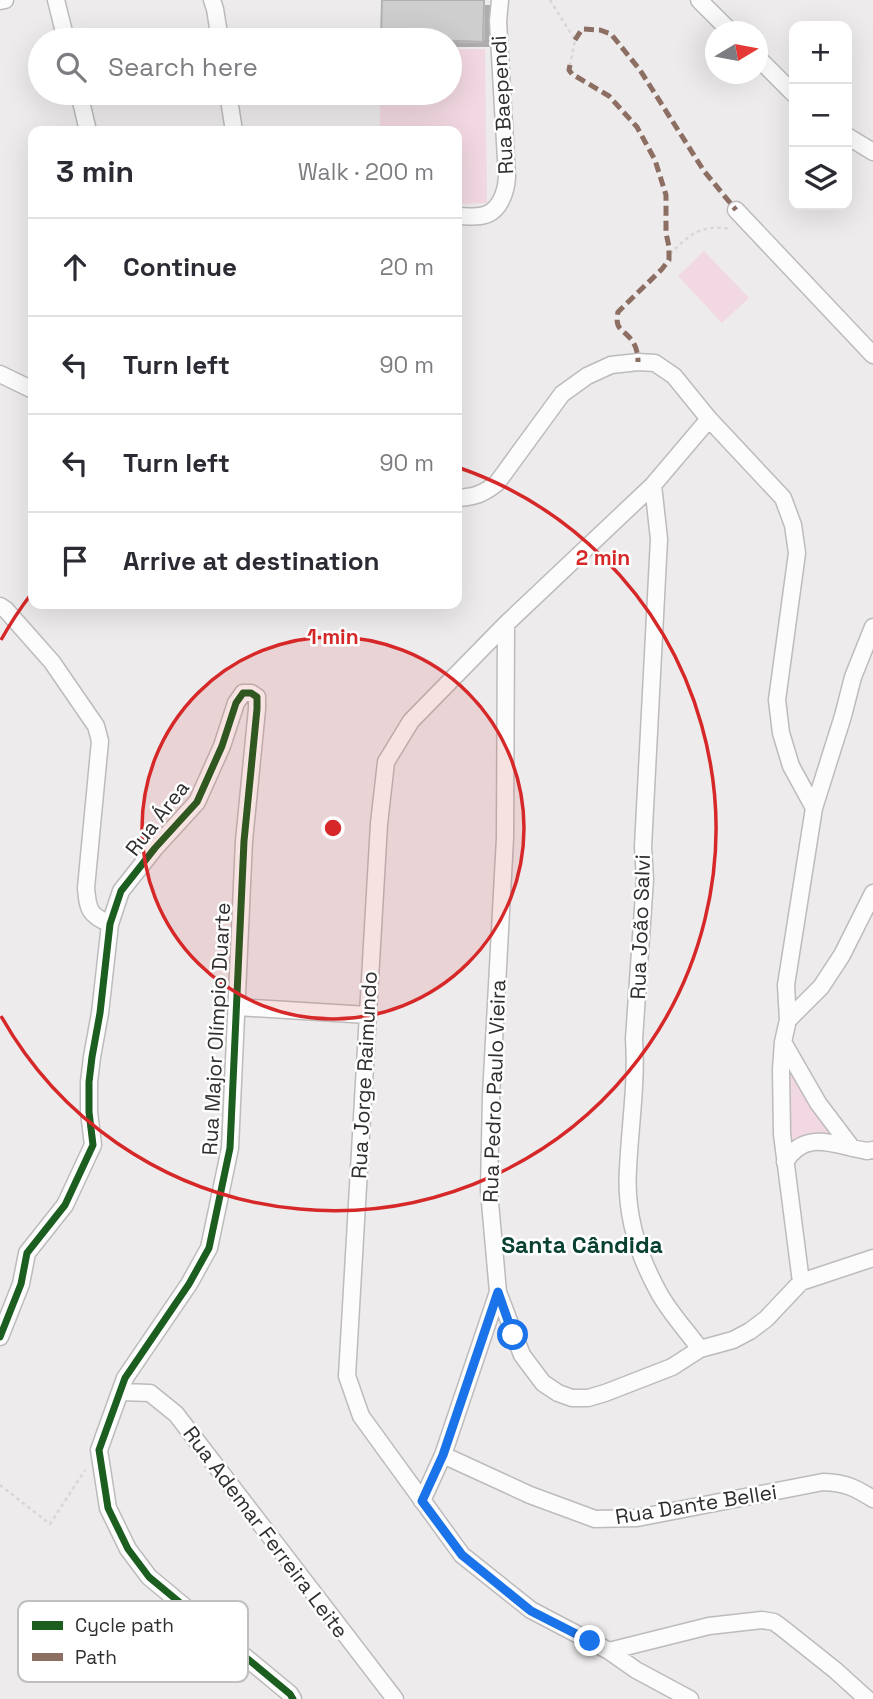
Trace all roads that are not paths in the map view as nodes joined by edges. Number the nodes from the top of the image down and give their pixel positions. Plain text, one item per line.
1 (5, 0) edge
2 (56, 0) edge
3 (500, 0) edge
4 (699, 0) edge
5 (0, 1) edge
6 (214, 4) edge
7 (720, 21) edge
8 (63, 28) edge
9 (218, 28) edge
10 (768, 68) edge
11 (789, 89) edge
12 (82, 105) edge
13 (230, 105) edge
14 (87, 126) edge
15 (233, 126) edge
16 (852, 139) edge
17 (873, 152) edge
18 (736, 209) dead end
19 (462, 216) edge
20 (873, 355) edge
21 (0, 374) edge
22 (28, 388) edge
23 (709, 419) junction
24 (653, 485) junction
25 (462, 497) edge
26 (0, 606) edge
27 (506, 624) junction
28 (873, 627) edge
29 (243, 693) joint
30 (814, 808) junction
31 (873, 893) edge
32 (110, 924) junction
33 (237, 1007) junction
34 (368, 1015) junction
35 (788, 1020) junction
36 (783, 1042) junction
37 (852, 1149) junction
38 (873, 1150) edge
39 (785, 1162) junction
40 (873, 1258) edge
41 (801, 1282) junction
42 (498, 1292) junction
43 (0, 1337) edge
44 (700, 1349) junction
45 (121, 1392) junction
46 (443, 1455) junction
47 (873, 1499) edge
48 (422, 1501) junction
49 (178, 1601) edge
50 (609, 1651) junction
51 (248, 1659) edge
52 (293, 1699) edge
53 (395, 1699) edge
54 (690, 1699) edge
55 (867, 1699) edge

1 - 5 street
2 - 8 street
3 - 19 street, Rua Baependi
4 - 7 street
6 - 9 street
10 - 11 street
12 - 14 street
13 - 15 street
16 - 17 street
18 - 20 street
21 - 22 street
23 - 24 street, Rua Jorge Raimundo
23 - 25 street
23 - 30 street
24 - 27 street, Rua Jorge Raimundo
24 - 44 street, Rua João Salvi
26 - 32 street
27 - 34 street, Rua Jorge Raimundo
27 - 42 street, Rua Pedro Paulo Vieira
28 - 30 street
29 - 32 street, Rua Área
29 - 33 street, Rua Major Olímpio Duarte
30 - 35 street
31 - 35 street
32 - 43 street, Rua Área
33 - 34 street
33 - 45 street, Rua Major Olímpio Duarte
34 - 48 street, Rua Jorge Raimundo
35 - 36 street
36 - 37 street
36 - 39 street
37 - 38 street
37 - 39 street
39 - 41 street
40 - 41 street, Rua Pedro Paulo Vieira
41 - 44 street, Rua Pedro Paulo Vieira
42 - 44 street, Rua Pedro Paulo Vieira
42 - 46 street
45 - 49 street, Rua Major Olímpio Duarte
45 - 53 street, Rua Ademar Ferreira Leite
46 - 47 street, Rua Dante Bellei
46 - 48 street
48 - 50 street, Rua Jorge Raimundo
50 - 54 street, Rua Jorge Raimundo
50 - 55 street
51 - 52 street, Rua Major Olímpio Duarte

